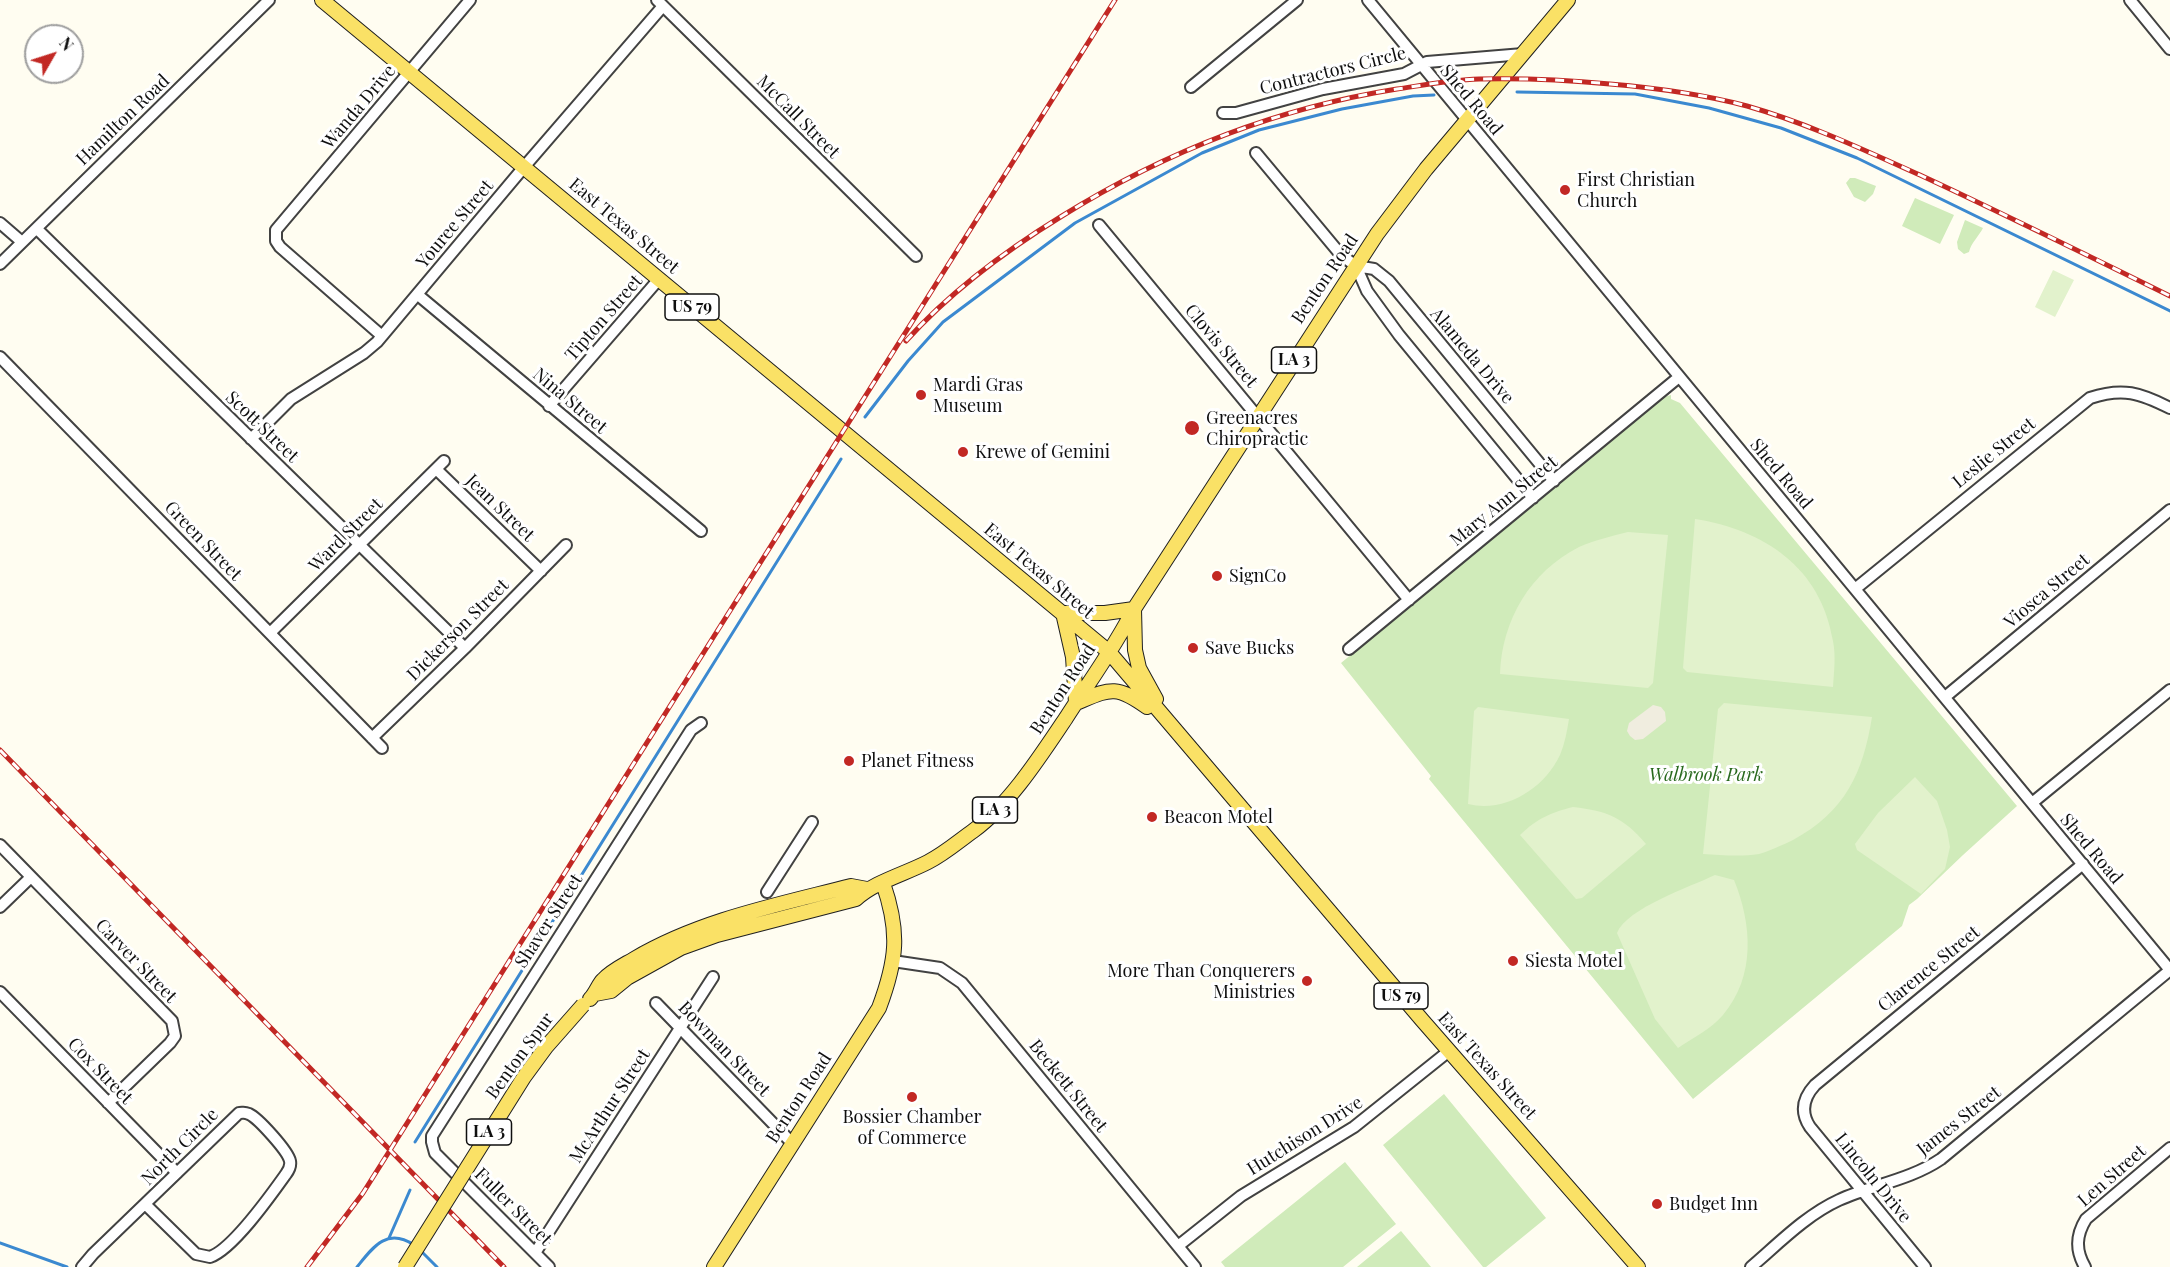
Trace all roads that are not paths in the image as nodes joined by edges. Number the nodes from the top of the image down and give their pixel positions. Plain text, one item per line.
1 (269, 0) edge
2 (322, 0) edge
3 (470, 0) edge
4 (1297, 0) edge
5 (1368, 0) edge
6 (1568, 0) edge
7 (2130, 0) edge
8 (660, 3) edge
9 (2170, 49) edge
10 (1523, 54) junction
11 (1421, 65) junction
12 (410, 73) junction
13 (1191, 87) dead end
14 (1223, 113) dead end
15 (1467, 121) junction
16 (1256, 153) dead end
17 (524, 167) junction
18 (0, 223) edge
19 (1099, 225) dead end
20 (37, 229) junction
21 (22, 242) junction
22 (916, 256) dead end
23 (0, 264) edge
24 (1356, 266) junction
25 (659, 279) junction
26 (418, 295) junction
27 (382, 336) junction
28 (0, 357) edge
29 (1679, 377) junction
30 (549, 405) junction
31 (2170, 408) edge
32 (1258, 416) junction
33 (251, 439) junction
34 (440, 465) joint
35 (1554, 481) junction
36 (1533, 498) junction
37 (2170, 510) edge
38 (700, 531) dead end
39 (359, 545) junction
40 (567, 545) dead end
41 (541, 571) junction
42 (1855, 589) junction
43 (1408, 600) junction
44 (1134, 609) junction
45 (1063, 613) junction
46 (270, 633) junction
47 (465, 648) junction
48 (1348, 649) dead end
49 (1109, 652) junction
50 (2170, 690) edge
51 (1945, 697) junction
52 (1076, 703) junction
53 (1168, 722) junction
54 (701, 723) dead end
55 (372, 738) junction
56 (382, 748) dead end
57 (2032, 803) junction
58 (812, 822) dead end
59 (0, 845) edge
60 (2083, 864) junction
61 (31, 877) junction
62 (883, 884) junction
63 (767, 892) dead end
64 (0, 907) edge
65 (893, 961) junction
66 (2170, 970) edge
67 (713, 977) dead end
68 (0, 992) edge
69 (657, 1003) dead end
70 (681, 1028) junction
71 (1449, 1052) junction
72 (108, 1103) junction
73 (1803, 1105) joint
74 (432, 1142) joint
75 (792, 1143) junction
76 (2170, 1148) edge
77 (177, 1173) junction
78 (1862, 1191) junction
79 (145, 1204) junction
80 (1178, 1246) junction
81 (535, 1253) junction
82 (715, 1266) edge
83 (82, 1267) edge
84 (405, 1267) edge
85 (549, 1267) edge
86 (1195, 1267) edge
87 (1638, 1267) edge
88 (1751, 1267) edge
89 (1925, 1267) edge
90 (2085, 1267) edge

1 - 20 street, Hamilton Road
2 - 12 main road, East Texas Street / US 79
3 - 12 street, Wanda Drive
4 - 13 street
5 - 11 street, Shed Road
6 - 10 main road, Benton Road / LA 3
7 - 9 street
8 - 17 street, Youree Street
8 - 22 street, McCall Street
10 - 11 street, Contractors Circle
10 - 15 main road, Benton Road / LA 3
11 - 14 street, Contractors Circle
11 - 15 street, Shed Road
12 - 17 main road, East Texas Street / US 79
12 - 27 street, Wanda Drive
15 - 24 main road, Benton Road / LA 3
15 - 29 street, Shed Road
16 - 24 street, Alameda Drive
17 - 25 main road, East Texas Street / US 79
17 - 26 street, Youree Street
18 - 21 street
19 - 32 street, Clovis Street
20 - 21 street, Hamilton Road
20 - 33 street, Scott Street
21 - 23 street, Hamilton Road
24 - 32 main road, Benton Road / LA 3
24 - 35 street, Alameda Drive
24 - 36 street, Alameda Drive
25 - 30 street, Tipton Street
25 - 45 main road, East Texas Street / US 79
26 - 27 street, Youree Street
26 - 30 street, Nina Street
27 - 33 street, Youree Street
28 - 46 street, Green Street
29 - 35 street, Mary Ann Street
29 - 42 street, Shed Road
30 - 38 street, Nina Street
31 - 42 street, Leslie Street
32 - 43 street, Clovis Street
32 - 44 main road, Benton Road / LA 3
33 - 39 street, Scott Street
34 - 39 street, Ward Street
34 - 41 street, Jean Street
35 - 36 street, Mary Ann Street
36 - 43 street, Mary Ann Street
37 - 51 street, Viosca Street
39 - 46 street, Ward Street
39 - 47 street, Scott Street
40 - 41 street, Dickerson Street
41 - 47 street, Dickerson Street
42 - 51 street, Shed Road
43 - 48 street, Mary Ann Street
44 - 45 main road
44 - 49 main road, Benton Road / LA 3
44 - 53 main road
45 - 49 main road, East Texas Street / US 79
45 - 52 main road
46 - 55 street, Green Street
47 - 55 street, Dickerson Street
49 - 52 main road, Benton Road / LA 3
49 - 53 main road, East Texas Street / US 79
50 - 57 street
51 - 57 street, Shed Road
52 - 53 main road
52 - 62 main road, Benton Road / LA 3
53 - 71 main road, East Texas Street / US 79
54 - 74 street, Shaver Street
55 - 56 street, Green Street
57 - 60 street, Shed Road
58 - 63 street
59 - 61 street, Carver Street
60 - 66 street, Shed Road
60 - 73 street, Clarence Street
61 - 64 street
61 - 72 street, Carver Street
62 - 65 main road, Benton Road
62 - 84 main road, Benton Spur / LA 3, bridge
65 - 75 main road, Benton Road
65 - 80 street, Beckett Street
66 - 78 street, James Street
67 - 70 street, McArthur Street
68 - 72 street, Cox Street
69 - 70 street, Bowman Street
70 - 75 street, Bowman Street
70 - 81 street, McArthur Street
71 - 80 street, Hutchison Drive
71 - 87 main road, East Texas Street / US 79
72 - 77 street, Cox Street
73 - 78 street, Lincoln Drive
74 - 81 street, Fuller Street
75 - 82 main road, Benton Road
76 - 90 street, Len Street
77 - 79 street, North Circle
77 - 79 street, North Circle
78 - 88 street, James Street
78 - 89 street, Lincoln Drive
79 - 83 street, North Circle
80 - 86 street, Beckett Street
81 - 85 street, Fuller Street

